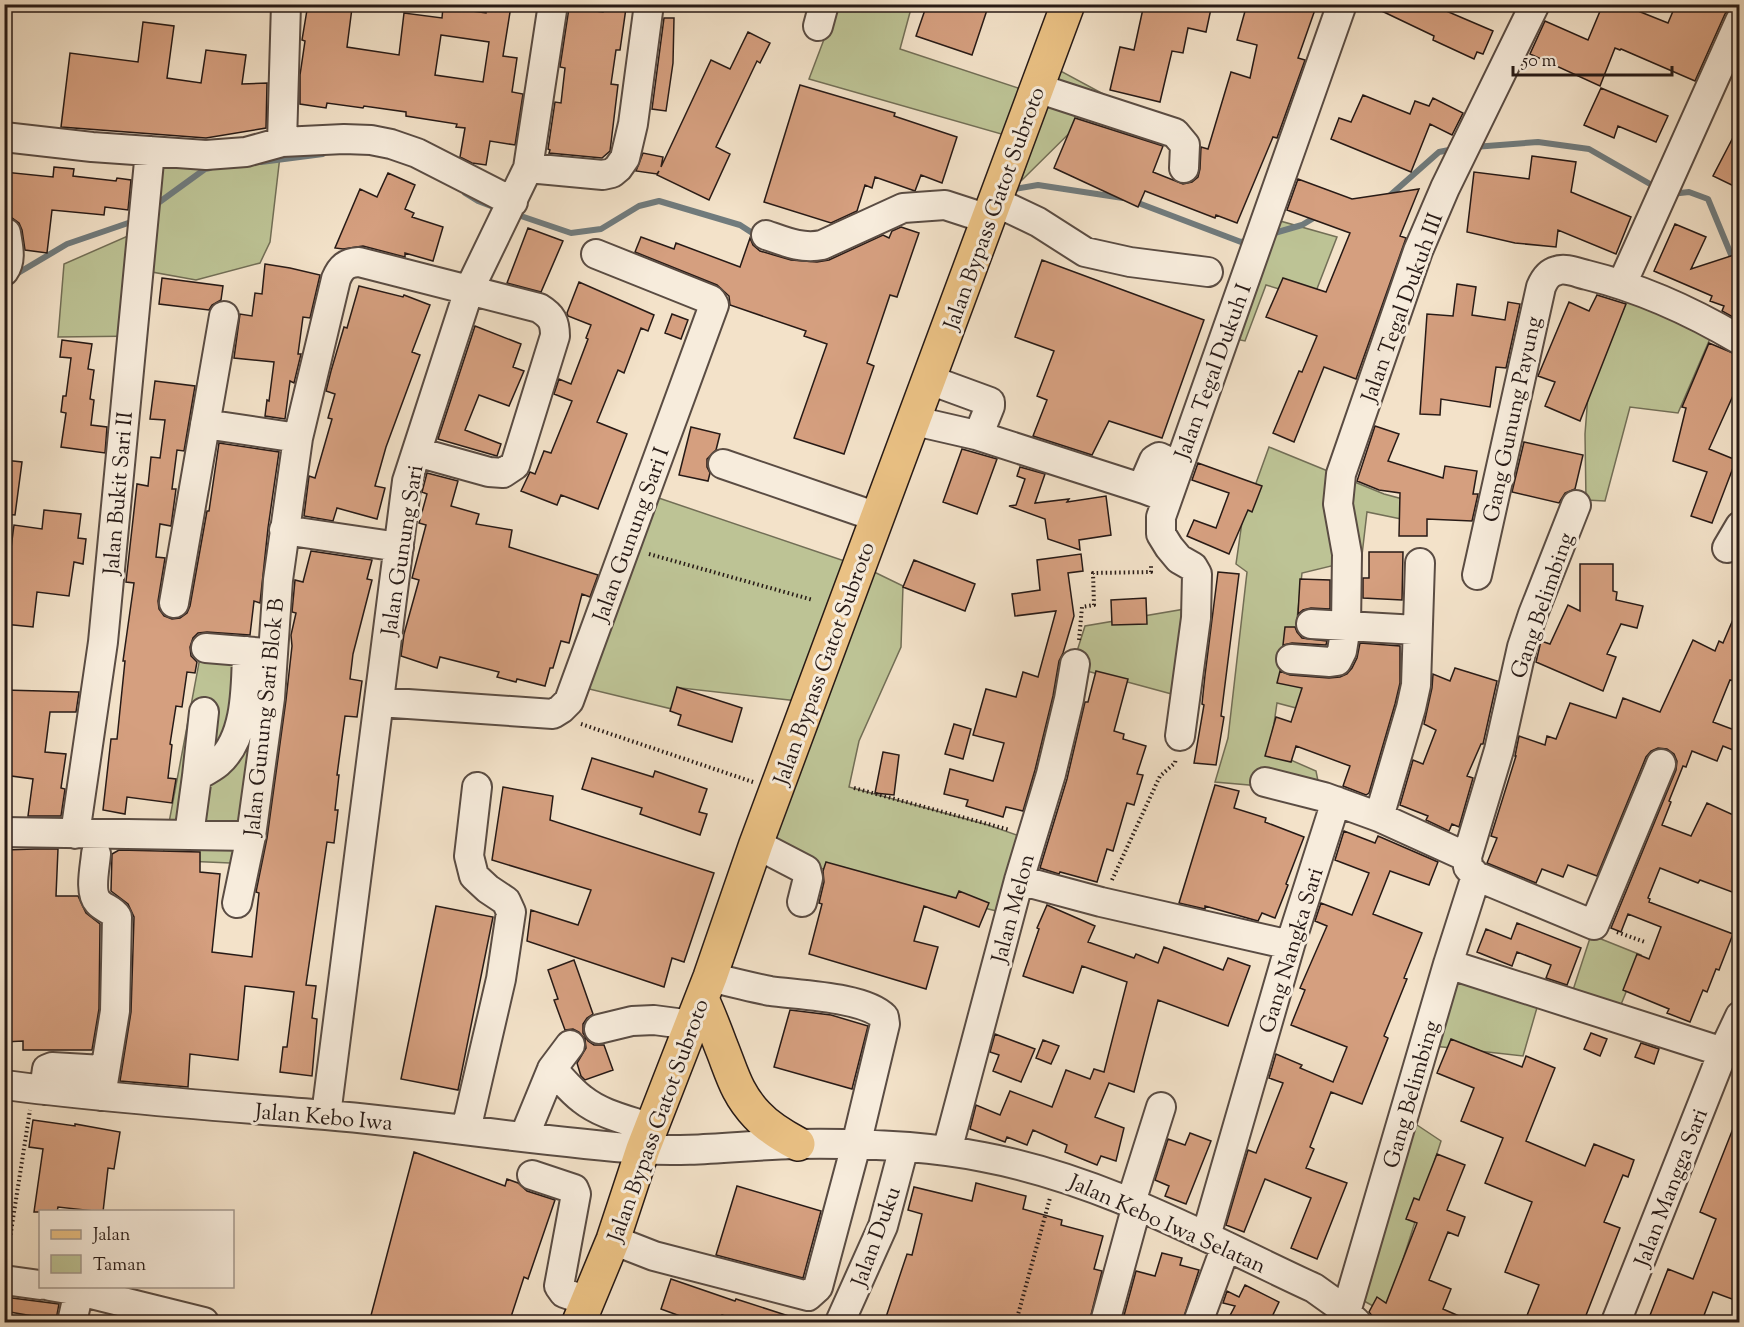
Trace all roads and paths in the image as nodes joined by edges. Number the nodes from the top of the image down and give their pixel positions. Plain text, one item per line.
1 (286, 4) edge
2 (553, 4) edge
3 (649, 4) edge
4 (1068, 4) edge
5 (1342, 4) edge
6 (1535, 4) edge
7 (1740, 21) edge
8 (1037, 88) junction
9 (4, 137) edge
10 (282, 142) junction
11 (150, 151) junction
12 (528, 168) junction
13 (1184, 168) dead end
14 (513, 202) junction
15 (991, 210) junction
16 (6, 233) edge
17 (766, 235) dead end
18 (596, 254) dead end
19 (4, 271) edge
20 (1208, 272) dead end
21 (1622, 284) junction
22 (469, 290) junction
23 (224, 316) dead end
24 (1740, 340) edge
25 (930, 380) junction
26 (915, 421) junction
27 (205, 424) junction
28 (976, 435) junction
29 (298, 438) junction
30 (417, 452) junction
31 (723, 464) dead end
32 (1156, 493) junction
33 (1575, 505) dead end
34 (878, 517) junction
35 (285, 530) junction
36 (399, 547) junction
37 (1169, 547) junction
38 (626, 548) junction
39 (1420, 563) dead end
40 (1477, 574) dead end
41 (813, 600) dead end
42 (174, 603) dead end
43 (1311, 624) dead end
44 (1346, 627) junction
45 (1418, 630) junction
46 (206, 648) dead end
47 (260, 653) junction
48 (1291, 659) dead end
49 (1075, 664) joint
50 (379, 702) junction
51 (204, 712) dead end
52 (553, 714) junction
53 (1180, 736) joint
54 (1661, 764) dead end
55 (198, 776) junction
56 (1265, 782) dead end
57 (477, 787) dead end
58 (855, 788) dead end
59 (777, 789) junction
60 (1336, 801) junction
61 (1378, 817) junction
62 (4, 832) edge
63 (75, 834) junction
64 (189, 835) junction
65 (251, 836) junction
66 (1031, 836) junction
67 (756, 844) junction
68 (96, 854) dead end
69 (1471, 866) junction
70 (1019, 880) junction
71 (802, 902) dead end
72 (1101, 902) junction
73 (237, 903) dead end
74 (1290, 945) junction
75 (1448, 964) junction
76 (701, 1000) junction
77 (1740, 1016) edge
78 (599, 1029) dead end
79 (570, 1045) dead end
80 (1723, 1052) junction
81 (552, 1070) junction
82 (102, 1083) junction
83 (4, 1085) edge
84 (39, 1090) junction
85 (1161, 1107) dead end
86 (326, 1115) junction
87 (466, 1130) junction
88 (524, 1137) junction
89 (647, 1138) junction
90 (798, 1144) junction
91 (856, 1145) junction
92 (904, 1147) junction
93 (947, 1151) junction
94 (1056, 1174) junction
95 (532, 1175) dead end
96 (1134, 1204) junction
97 (613, 1240) junction
98 (1216, 1241) junction
99 (5, 1269) edge
100 (39, 1285) edge
101 (57, 1288) edge
102 (79, 1291) junction
103 (583, 1312) edge
104 (1351, 1317) edge
105 (72, 1323) edge
106 (204, 1323) edge
107 (840, 1323) edge
108 (1016, 1323) edge
109 (1106, 1323) edge
110 (1198, 1323) edge
111 (1616, 1323) edge

1 - 10 street
2 - 12 street, Jalan Gunung Sari
3 - 12 street
4 - 8 main road, Jalan Bypass Gatot Subroto
5 - 32 street, Jalan Tegal Dukuh I
6 - 44 street, Jalan Tegal Dukuh III
7 - 21 street
8 - 13 street
8 - 15 main road, Jalan Bypass Gatot Subroto
9 - 11 street
10 - 11 street
10 - 14 street
11 - 63 street, Jalan Bukit Sari II
12 - 14 street, Jalan Gunung Sari
14 - 22 street, Jalan Gunung Sari
15 - 17 street
15 - 20 street
15 - 25 main road, Jalan Bypass Gatot Subroto
16 - 19 street
18 - 38 street, Jalan Gunung Sari I
21 - 24 street
21 - 40 street, Gang Gunung Payung
22 - 29 street, Jalan Gunung Sari Blok B
22 - 30 street, Jalan Gunung Sari
22 - 30 street, Jalan Gunung Sari Blok B
23 - 27 street
25 - 26 main road, Jalan Bypass Gatot Subroto
25 - 28 street
26 - 28 street
26 - 34 main road, Jalan Bypass Gatot Subroto
27 - 29 street
27 - 42 street
28 - 32 street
29 - 35 street, Jalan Gunung Sari Blok B
30 - 36 street, Jalan Gunung Sari
31 - 34 street
32 - 37 street, Jalan Tegal Dukuh I
33 - 69 street, Gang Belimbing
34 - 59 main road, Jalan Bypass Gatot Subroto
35 - 36 street
35 - 47 street, Jalan Gunung Sari Blok B
36 - 50 street, Jalan Gunung Sari
37 - 49 path
37 - 53 street
38 - 41 path
38 - 52 street, Jalan Gunung Sari I
39 - 45 street
43 - 44 street
44 - 45 street
44 - 48 street, Jalan Tegal Dukuh III
45 - 61 street
46 - 47 street
47 - 55 street
47 - 65 street, Jalan Gunung Sari Blok B
49 - 66 street, Jalan Melon
50 - 52 street
50 - 86 street, Jalan Gunung Sari
51 - 55 street
52 - 59 path
53 - 72 path
54 - 69 street
55 - 64 street
56 - 60 street
57 - 87 street
58 - 66 path
59 - 67 main road, Jalan Bypass Gatot Subroto
60 - 61 street
60 - 74 street, Gang Nangka Sari
61 - 69 street
62 - 63 street
63 - 64 street
64 - 65 street
65 - 73 street, Jalan Gunung Sari Blok B
66 - 70 street, Jalan Melon
67 - 71 street
67 - 76 main road, Jalan Bypass Gatot Subroto
68 - 82 street
69 - 75 street, Gang Belimbing
70 - 72 street
70 - 93 street, Jalan Melon
72 - 74 street
74 - 98 street, Gang Nangka Sari
75 - 80 street
75 - 104 street, Gang Belimbing
76 - 78 street
76 - 89 main road, Jalan Bypass Gatot Subroto
76 - 90 main road
76 - 91 street
77 - 80 street, Jalan Mangga Sari
79 - 81 street
80 - 111 street, Jalan Mangga Sari
81 - 88 street
81 - 89 street
82 - 84 street, Jalan Kebo Iwa
82 - 86 street, Jalan Kebo Iwa
83 - 84 street, Jalan Kebo Iwa
84 - 99 path
85 - 96 street
86 - 87 street, Jalan Kebo Iwa
87 - 88 street, Jalan Kebo Iwa
88 - 89 street, Jalan Kebo Iwa
89 - 90 street, Jalan Kebo Iwa Selatan
89 - 97 main road, Jalan Bypass Gatot Subroto
90 - 91 street, Jalan Kebo Iwa Selatan
91 - 92 street, Jalan Kebo Iwa Selatan
91 - 97 street
92 - 93 street, Jalan Kebo Iwa Selatan
92 - 107 street, Jalan Duku
93 - 94 street, Jalan Kebo Iwa Selatan
94 - 96 street, Jalan Kebo Iwa Selatan
94 - 108 path
95 - 103 street
96 - 98 street, Jalan Kebo Iwa Selatan
96 - 109 street
97 - 103 main road, Jalan Bypass Gatot Subroto
98 - 104 street, Jalan Kebo Iwa Selatan
98 - 110 street, Gang Nangka Sari
99 - 100 street
101 - 102 street
102 - 105 street
102 - 106 street

